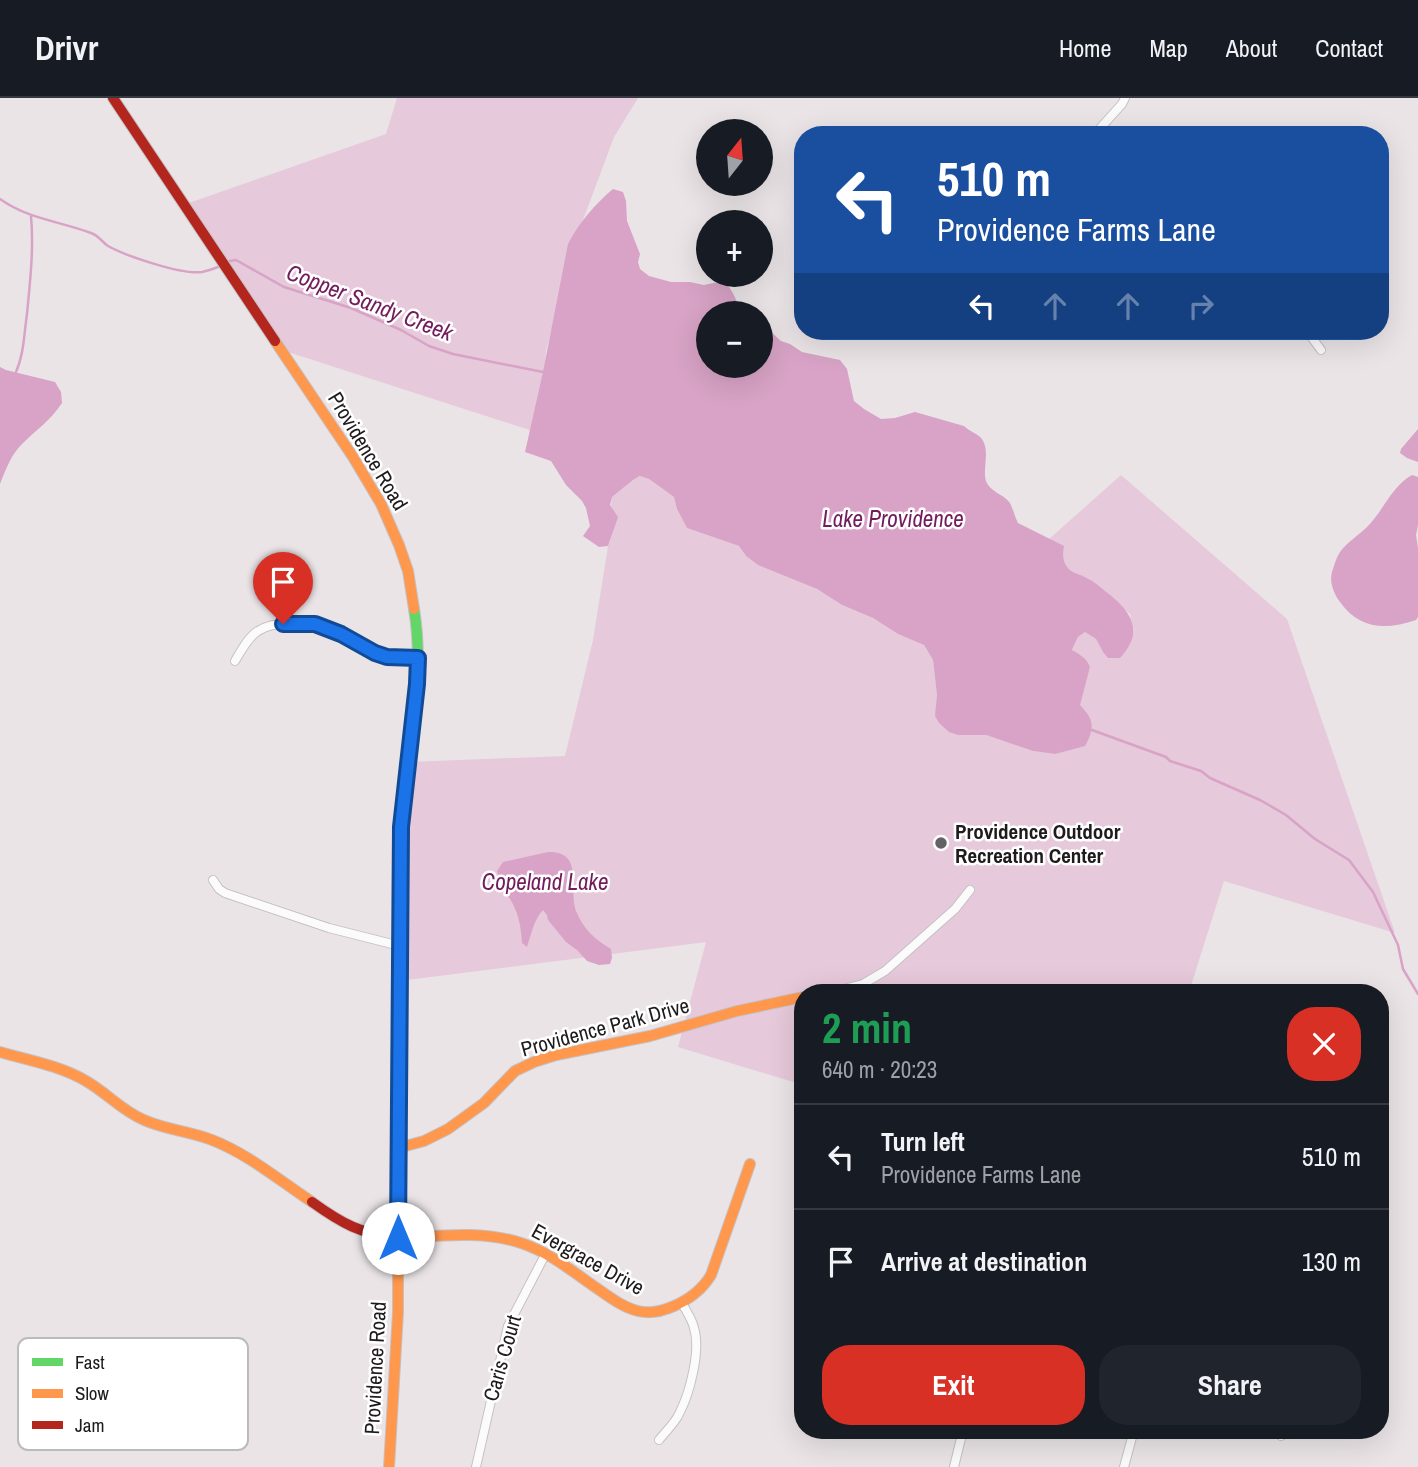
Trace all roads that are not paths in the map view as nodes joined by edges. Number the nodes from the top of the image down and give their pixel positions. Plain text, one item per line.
1 (113, 98) edge
2 (1125, 98) edge
3 (1102, 126) edge
4 (1314, 340) edge
5 (1321, 350) dead end
6 (418, 658) junction
7 (234, 661) dead end
8 (213, 880) dead end
9 (970, 891) dead end
10 (400, 946) junction
11 (863, 984) edge
12 (794, 999) edge
13 (0, 1052) edge
14 (398, 1148) junction
15 (750, 1164) dead end
16 (398, 1236) junction
17 (545, 1255) junction
18 (682, 1303) junction
19 (961, 1439) edge
20 (1132, 1439) edge
21 (659, 1440) dead end
22 (389, 1467) edge
23 (475, 1467) edge
24 (954, 1467) edge
25 (1124, 1467) edge

1 - 6 street, Providence Road
2 - 3 street
4 - 5 street
6 - 7 street
6 - 10 street, Providence Road
8 - 10 street
9 - 11 street
10 - 14 street, Providence Road
12 - 14 street, Providence Park Drive
13 - 16 street, Evergrace Drive
14 - 16 street, Providence Road
15 - 18 street, Evergrace Drive
16 - 17 street, Evergrace Drive
16 - 22 street, Providence Road
17 - 18 street, Evergrace Drive
17 - 23 street, Caris Court
18 - 21 street
19 - 24 street
20 - 25 street

